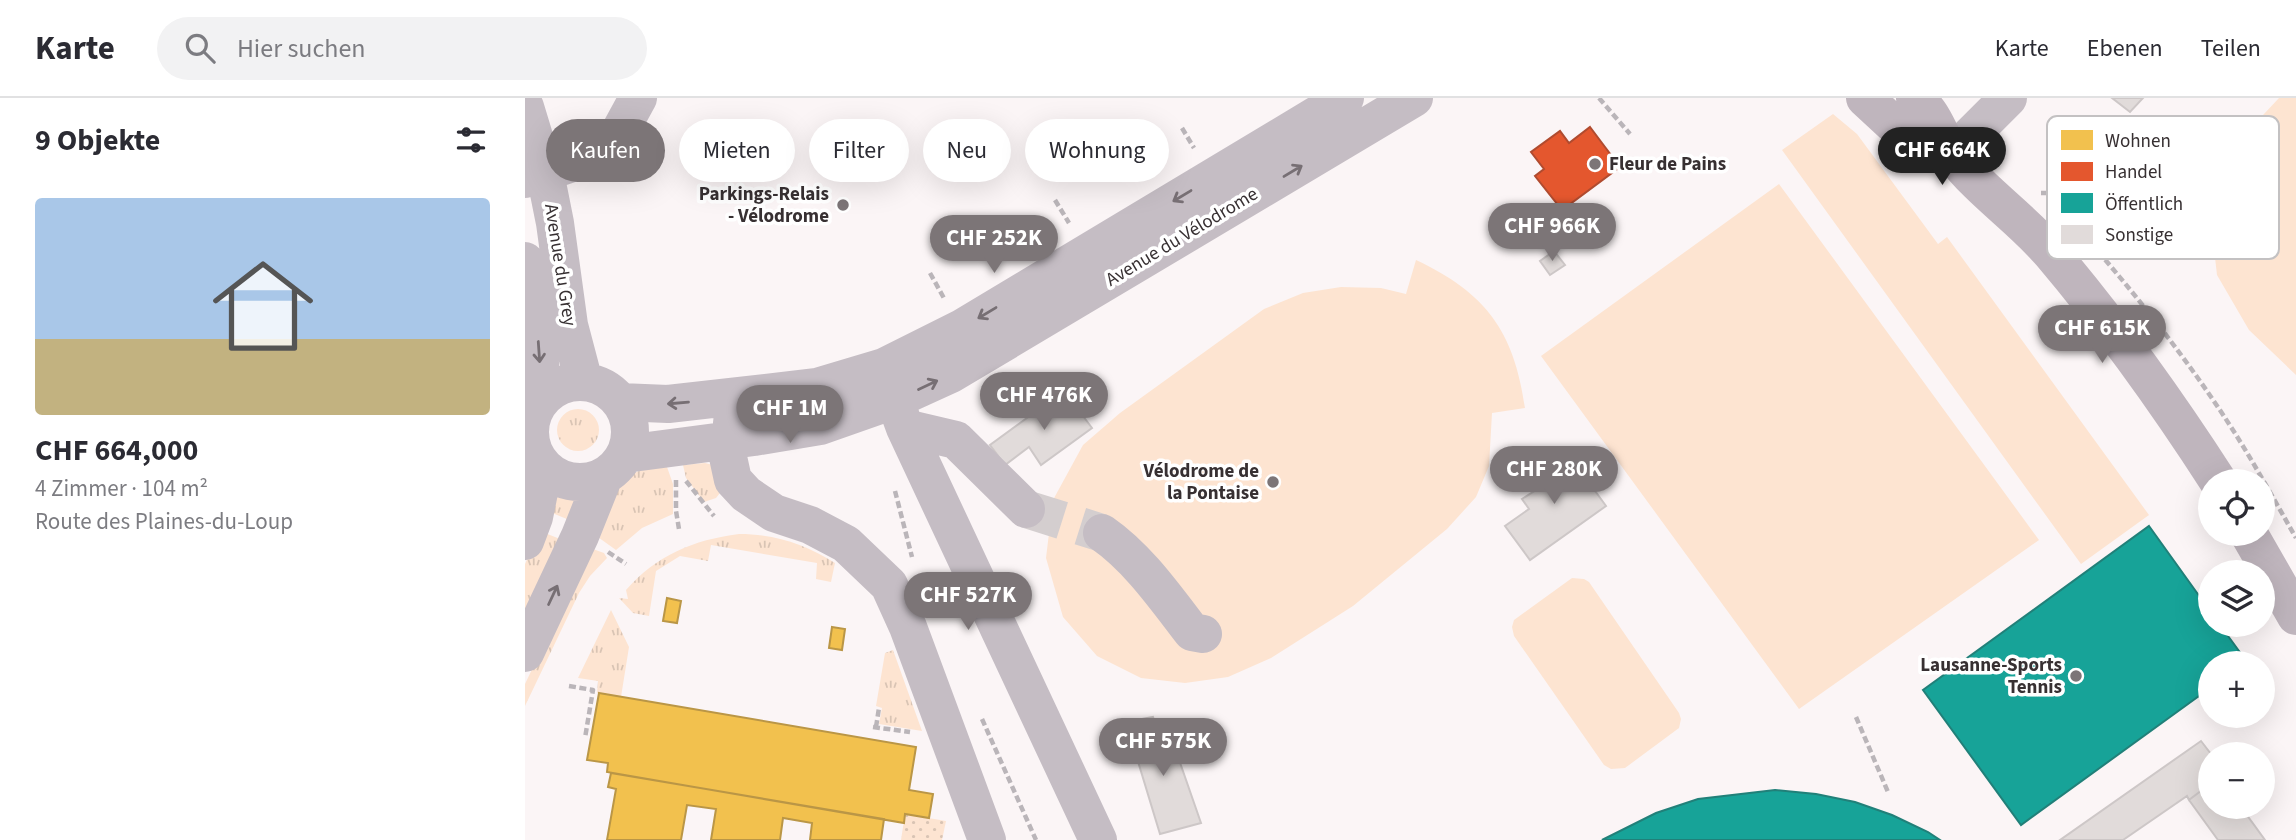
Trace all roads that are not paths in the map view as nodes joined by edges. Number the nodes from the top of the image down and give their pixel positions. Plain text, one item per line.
1 (638, 98) edge
2 (1345, 98) edge
3 (1414, 98) edge
4 (1865, 98) edge
5 (1915, 98) edge
6 (2008, 98) edge
7 (525, 107) edge
8 (1952, 154) junction
9 (535, 176) edge
10 (2047, 250) edge
11 (2055, 259) edge
12 (525, 261) edge
13 (584, 382) junction
14 (736, 397) junction
15 (543, 398) junction
16 (894, 398) junction
17 (620, 402) junction
18 (741, 439) junction
19 (535, 460) edge
20 (614, 465) junction
21 (2210, 469) edge
22 (1026, 509) tunnel mouth
23 (1102, 533) tunnel mouth
24 (525, 541) edge
25 (2256, 546) edge
26 (2296, 616) edge
27 (1203, 634) dead end
28 (525, 653) edge
29 (987, 840) edge
30 (1098, 840) edge

1 - 9 street
2 -> 16 street, Avenue du Vélodrome
16 -> 3 street, Avenue du Vélodrome
4 - 8 main road
5 - 8 main road
6 - 8 street
7 - 9 street, Avenue du Grey
8 - 10 main road
9 - 13 street, Avenue du Grey
11 - 21 main road
12 -> 15 street, Avenue du Grey
13 - 15 street
13 - 17 street
14 - 16 street, Avenue du Vélodrome
14 -> 17 street, Avenue du Vélodrome
14 - 18 street
15 - 19 street
16 - 18 street, Avenue du Vélodrome
16 - 22 street
16 - 30 street
17 - 20 street
18 - 20 street, Avenue du Vélodrome
18 - 29 street
19 - 20 street
19 - 24 street
28 -> 20 street
23 - 27 street
25 - 26 main road

